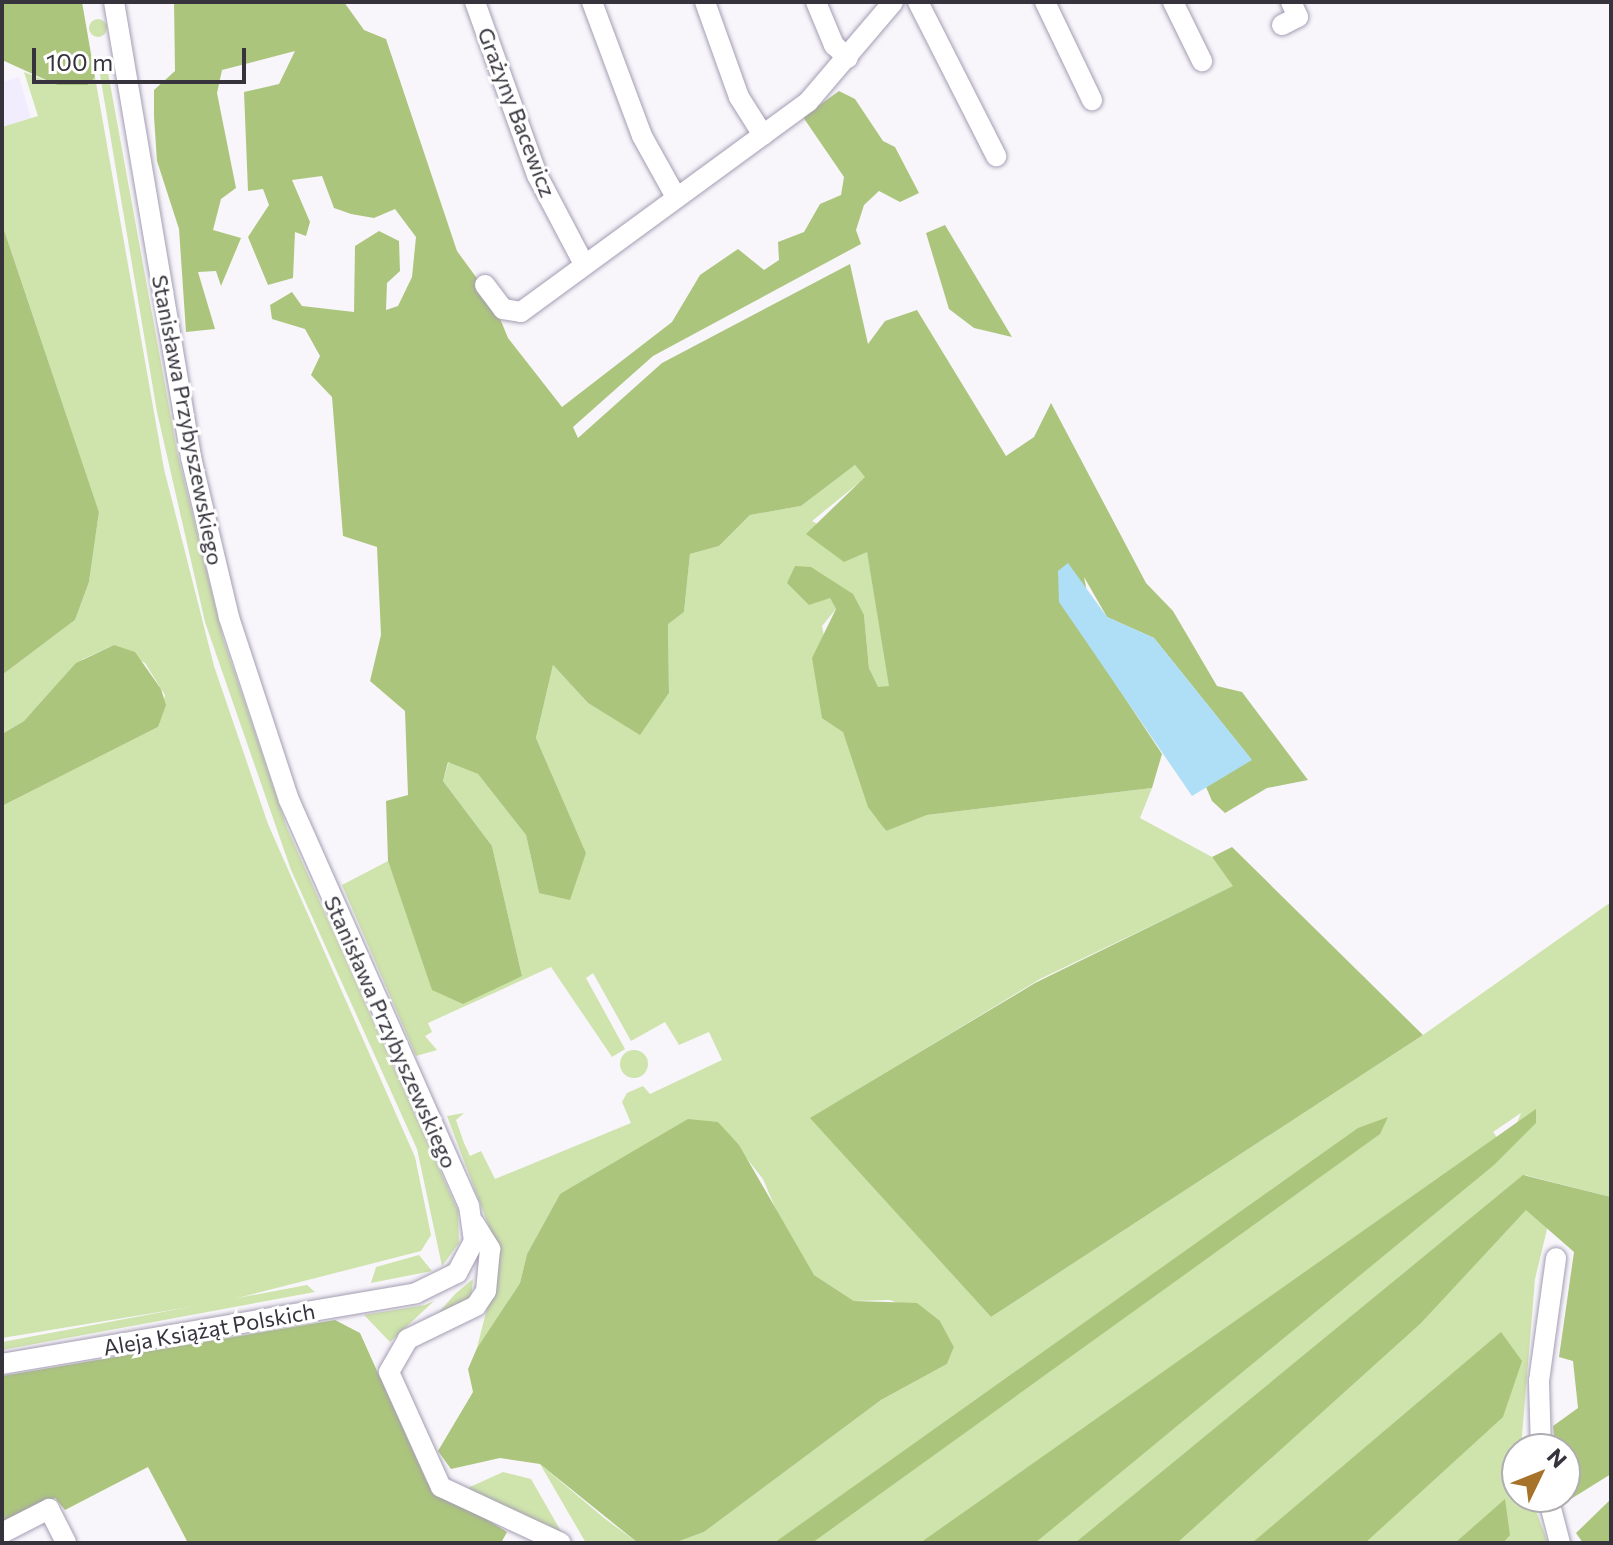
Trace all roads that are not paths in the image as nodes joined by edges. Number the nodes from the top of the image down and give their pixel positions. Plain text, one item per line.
1 (114, 2) edge
2 (475, 2) edge
3 (592, 2) edge
4 (705, 2) edge
5 (816, 2) edge
6 (893, 2) edge
7 (918, 2) edge
8 (1045, 2) edge
9 (1173, 2) edge
10 (1291, 2) edge
11 (1282, 25) dead end
12 (848, 58) junction
13 (1202, 61) dead end
14 (1092, 100) dead end
15 (763, 135) junction
16 (996, 156) dead end
17 (676, 197) junction
18 (584, 264) junction
19 (485, 285) dead end
20 (474, 1223) junction
21 (1556, 1258) dead end
22 (2, 1364) edge
23 (1541, 1433) edge
24 (1552, 1513) edge
25 (2, 1533) edge
26 (66, 1543) edge
27 (561, 1543) edge
28 (1560, 1543) edge

1 - 20 street, Stanisława Przybyszewskiego
2 - 18 street, Grażyny Bacewicz
3 - 17 street
4 - 15 street
5 - 12 street
6 - 12 street
7 - 16 street
8 - 14 street
9 - 13 street
10 - 11 street
12 - 15 street
15 - 17 street
17 - 18 street
18 - 19 street
20 - 22 street, Aleja Książąt Polskich
20 - 27 street, Stanisława Przybyszewskiego
21 - 23 street
24 - 28 street
25 - 26 street

